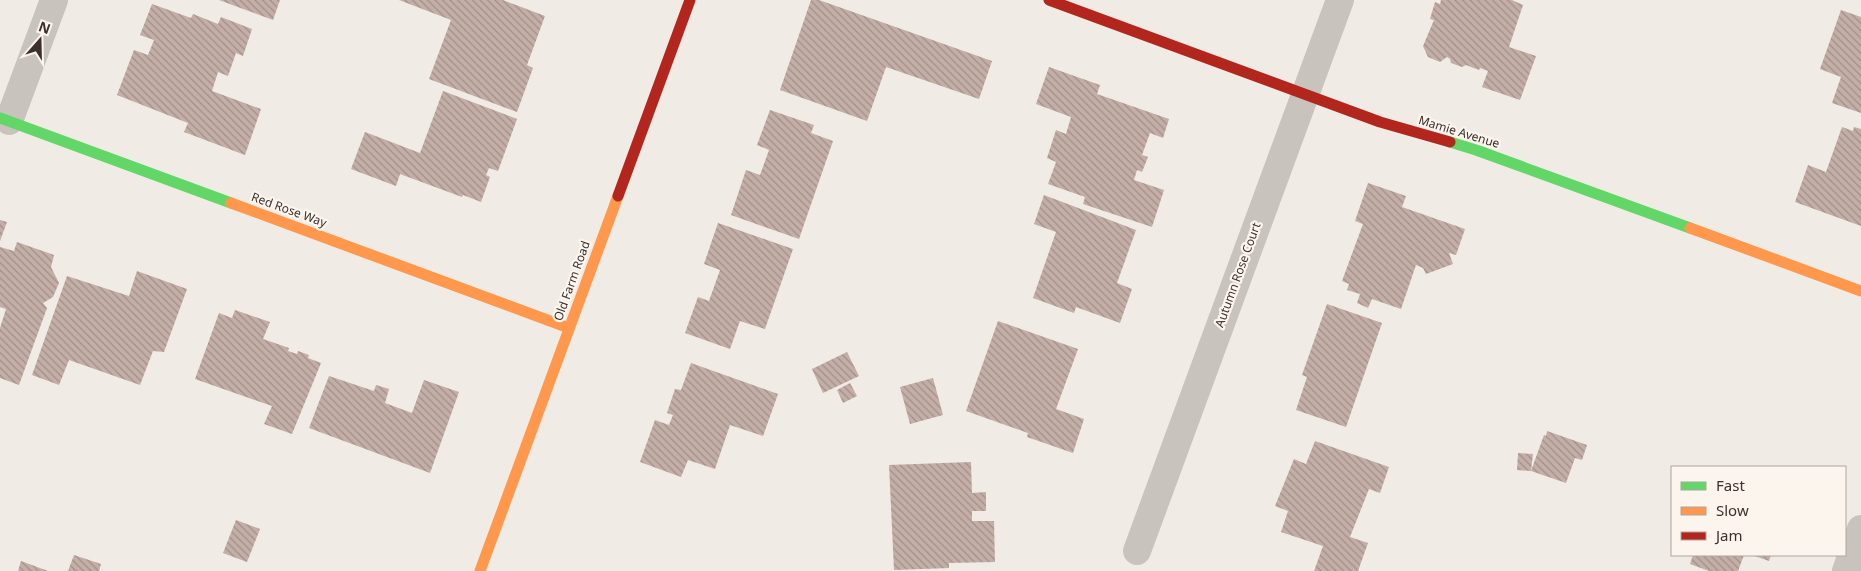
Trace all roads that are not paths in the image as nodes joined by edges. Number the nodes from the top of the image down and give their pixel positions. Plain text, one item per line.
1 (54, 0) edge
2 (690, 0) edge
3 (1049, 0) edge
4 (1340, 0) edge
5 (1305, 94) junction
6 (5, 120) edge
7 (1861, 291) edge
8 (569, 328) junction
9 (1861, 529) edge
10 (1137, 551) dead end
11 (480, 571) edge
12 (1846, 571) edge

1 - 6 street
2 - 8 street, Old Farm Road
3 - 5 street, Mamie Avenue
4 - 5 street, Autumn Rose Court
5 - 7 street, Mamie Avenue
5 - 10 street, Autumn Rose Court
6 - 8 street, Red Rose Way
8 - 11 street, Old Farm Road
9 - 12 street

